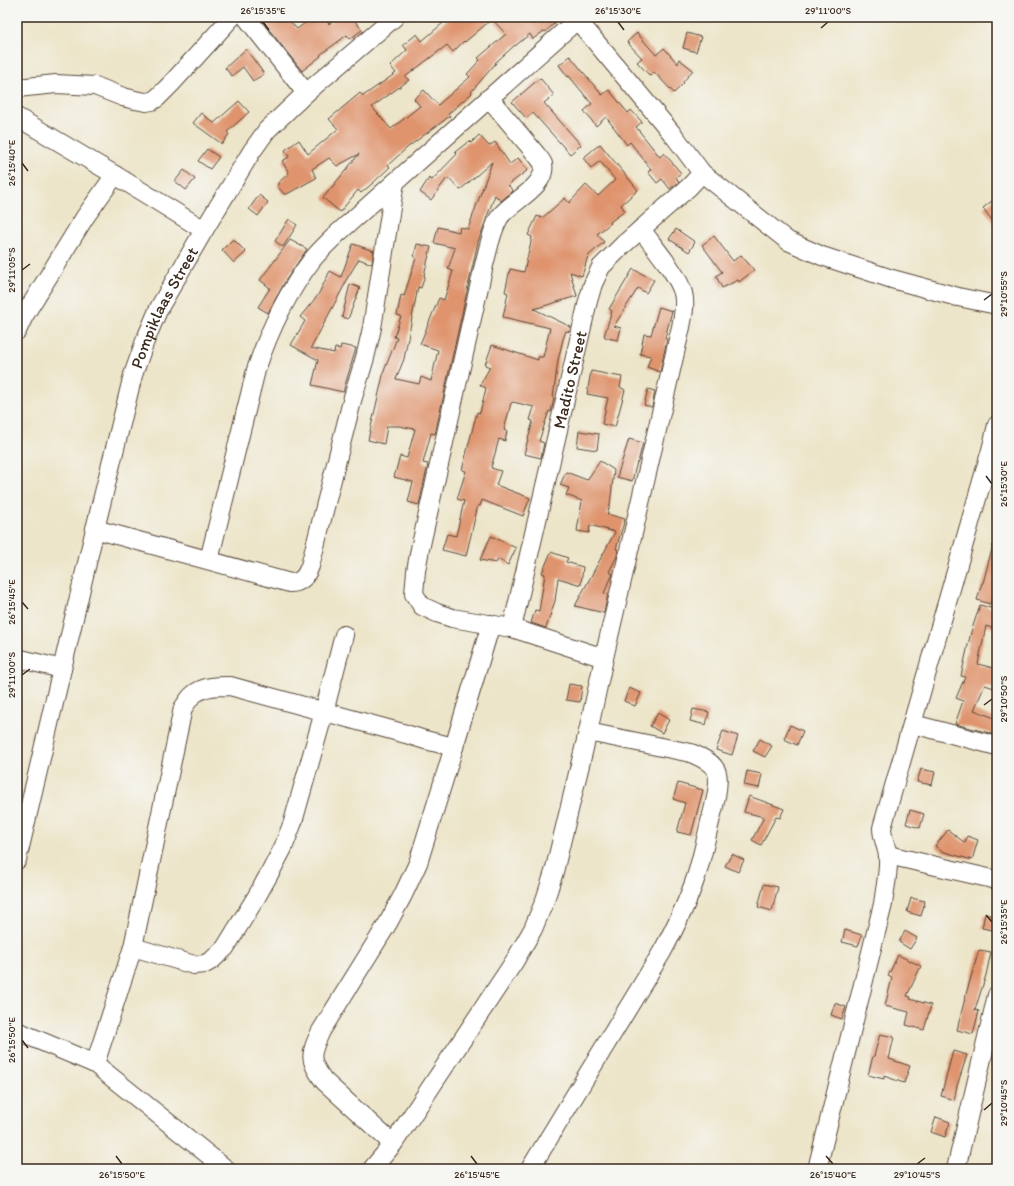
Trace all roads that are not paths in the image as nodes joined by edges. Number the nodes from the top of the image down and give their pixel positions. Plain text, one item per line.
1 (232, 17) edge
2 (246, 17) edge
3 (394, 17) edge
4 (576, 19) edge
5 (17, 88) edge
6 (306, 93) junction
7 (489, 98) junction
8 (17, 118) edge
9 (702, 173) junction
10 (115, 175) junction
11 (395, 182) junction
12 (641, 229) junction
13 (204, 230) junction
14 (997, 305) edge
15 (17, 331) edge
16 (997, 425) edge
17 (95, 529) junction
18 (208, 560) junction
19 (491, 624) junction
20 (512, 628) junction
21 (344, 635) dead end
22 (17, 658) edge
23 (604, 658) junction
24 (62, 669) junction
25 (324, 712) junction
26 (913, 724) junction
27 (588, 732) junction
28 (997, 746) edge
29 (454, 747) junction
30 (888, 855) junction
31 (17, 860) edge
32 (997, 880) edge
33 (133, 947) junction
34 (997, 995) edge
35 (17, 1031) edge
36 (95, 1064) junction
37 (393, 1144) junction
38 (226, 1169) edge
39 (372, 1169) edge
40 (530, 1169) edge
41 (817, 1169) edge
42 (956, 1169) edge

1 - 5 street
2 - 6 street
3 - 6 street, Pompiklaas Street
4 - 7 street
4 - 9 street
6 - 13 street, Pompiklaas Street
7 - 11 street
7 - 19 street
8 - 10 street
9 - 12 street, Madito Street
9 - 14 street
10 - 13 street
10 - 15 street
11 - 18 street
11 - 18 street
12 - 20 street, Madito Street
12 - 23 street
13 - 17 street, Pompiklaas Street
16 - 26 street
17 - 18 street
17 - 24 street, Pompiklaas Street
19 - 20 street
19 - 29 street
20 - 23 street
21 - 25 street
22 - 24 street
23 - 27 street
24 - 31 street, Pompiklaas Street
25 - 29 street
25 - 33 street
25 - 33 street
26 - 28 street
26 - 30 street
27 - 37 street
27 - 40 street
29 - 37 street
30 - 32 street
30 - 41 street
33 - 36 street
34 - 42 street
35 - 36 street
36 - 38 street
37 - 39 street

